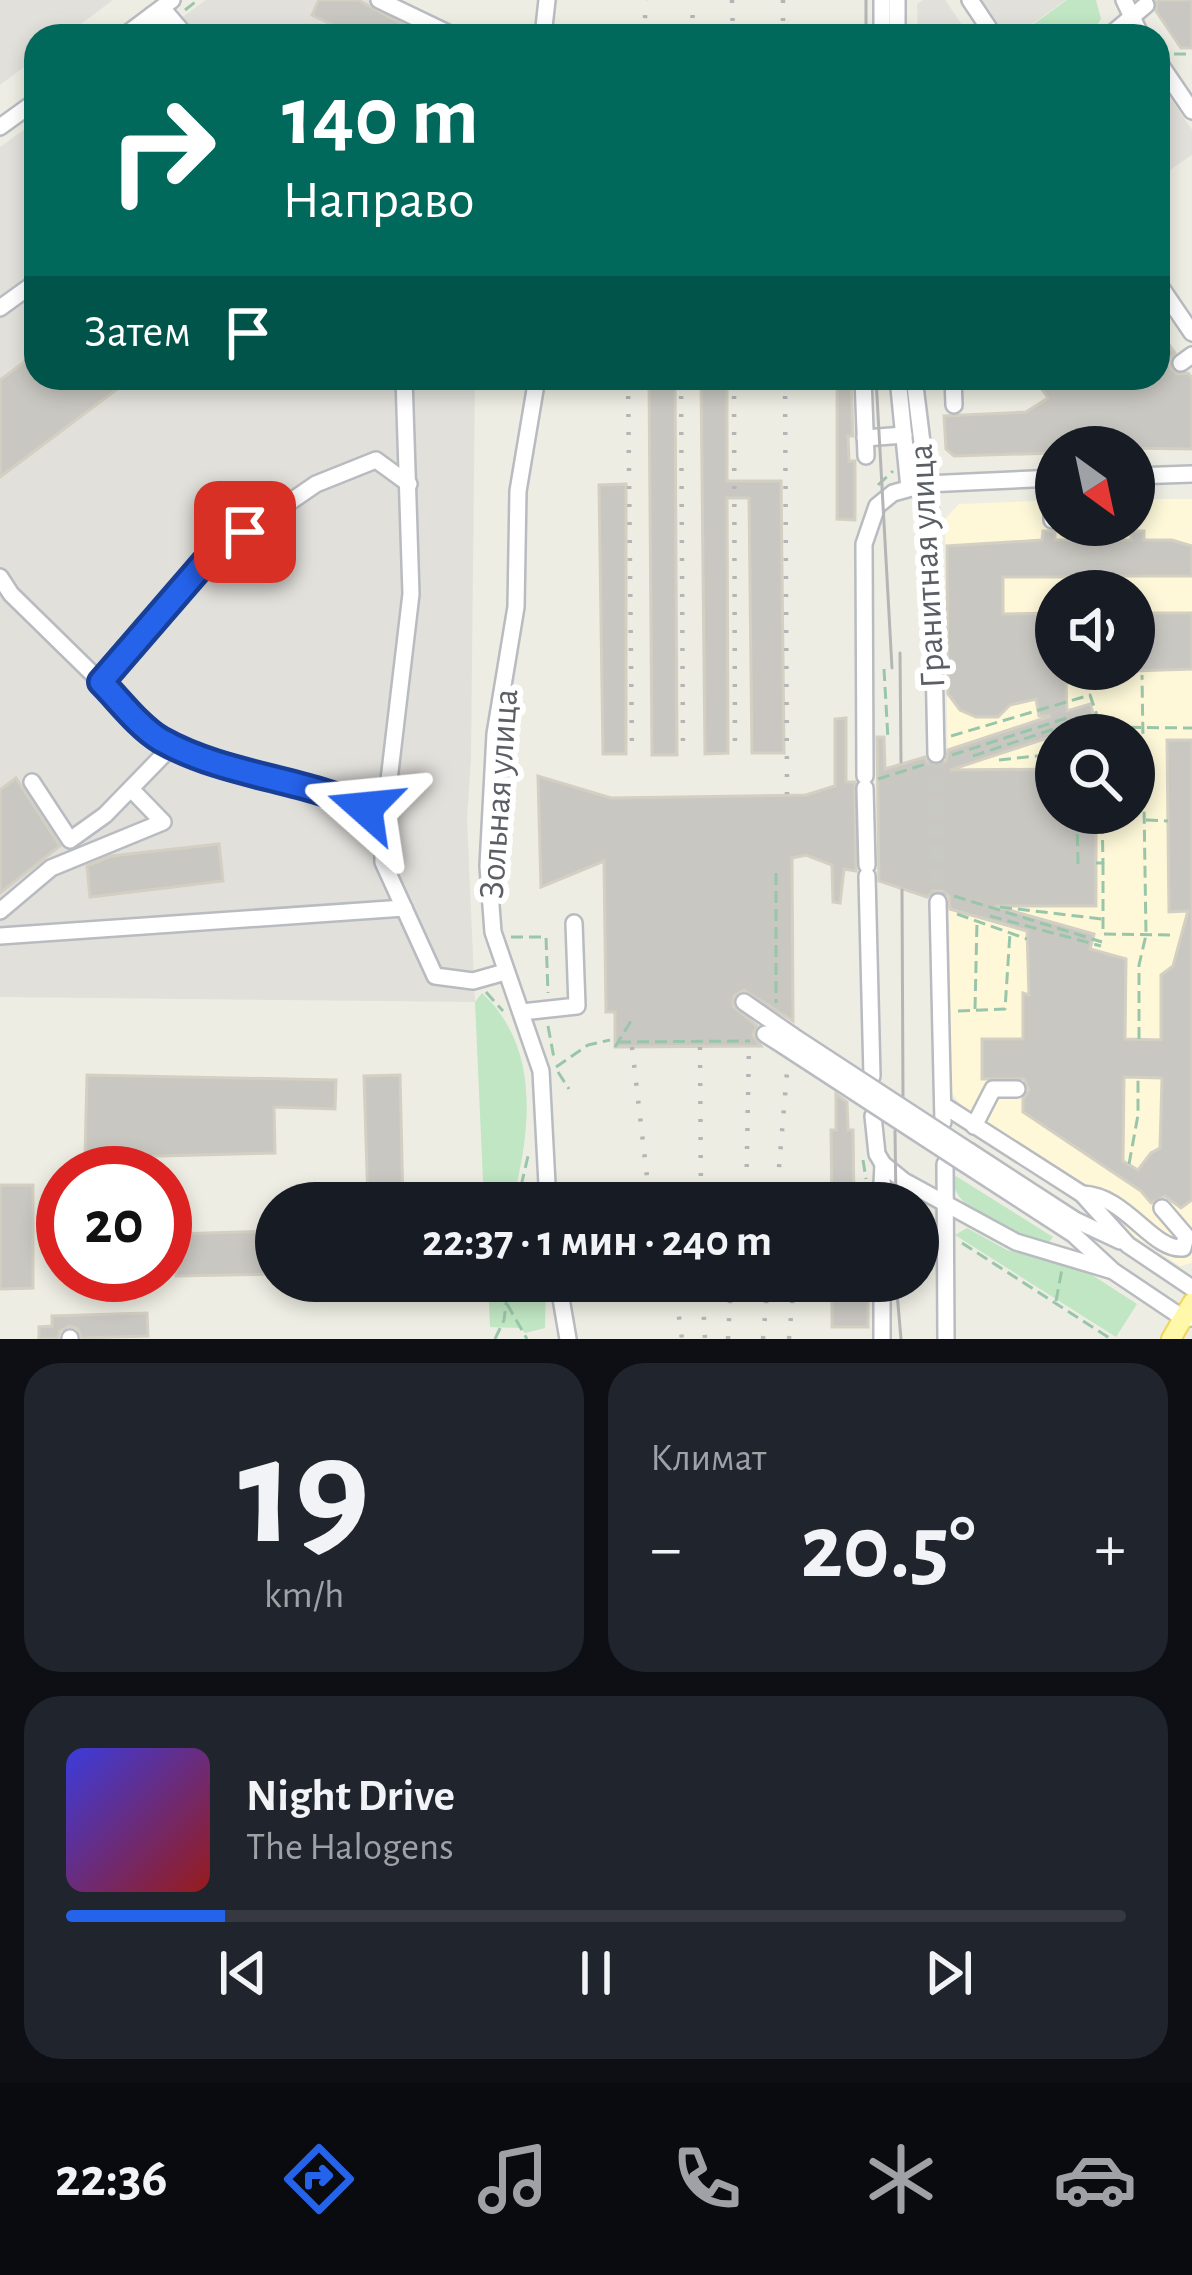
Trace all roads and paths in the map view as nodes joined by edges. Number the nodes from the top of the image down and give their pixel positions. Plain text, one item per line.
1 (379, 0) edge
2 (1124, 0) edge
3 (1146, 5) dead end
4 (1130, 21) junction
5 (429, 24) edge
6 (1126, 24) edge
7 (1132, 24) edge
8 (1170, 66) edge
9 (1192, 111) edge
10 (1170, 298) edge
11 (1189, 323) edge
12 (405, 390) edge
13 (535, 390) edge
14 (864, 390) edge
15 (899, 390) edge
16 (914, 390) edge
17 (953, 390) edge
18 (954, 405) dead end
19 (904, 435) junction
20 (866, 438) junction
21 (866, 456) dead end
22 (1192, 474) edge
23 (1155, 475) edge
24 (1035, 479) edge
25 (409, 484) junction
26 (918, 486) junction
27 (0, 578) edge
28 (884, 669) dead end
29 (101, 682) junction
30 (1096, 711) junction
31 (1097, 714) edge
32 (1035, 727) edge
33 (1155, 728) edge
34 (1192, 728) edge
35 (888, 739) dead end
36 (173, 745) junction
37 (939, 753) junction
38 (973, 756) dead end
39 (1035, 756) edge
40 (999, 760) dead end
41 (32, 782) dead end
42 (864, 783) junction
43 (131, 789) junction
44 (1155, 820) edge
45 (1168, 821) dead end
46 (382, 832) junction
47 (1077, 834) edge
48 (1100, 834) edge
49 (1145, 834) edge
50 (70, 841) junction
51 (77, 858) junction
52 (1078, 864) dead end
53 (776, 873) dead end
54 (945, 899) joint
55 (1000, 907) dead end
56 (404, 908) junction
57 (0, 911) edge
58 (957, 914) dead end
59 (990, 916) dead end
60 (1103, 919) junction
61 (977, 922) junction
62 (574, 923) dead end
63 (504, 924) dead end
64 (1010, 933) junction
65 (1146, 935) junction
66 (1175, 935) dead end
67 (0, 936) edge
68 (1027, 939) dead end
69 (1086, 940) junction
70 (1101, 943) junction
71 (505, 972) junction
72 (480, 980) junction
73 (744, 1002) dead end
74 (548, 1008) junction
75 (947, 1011) dead end
76 (975, 1011) junction
77 (514, 1015) junction
78 (776, 1016) dead end
79 (632, 1021) dead end
80 (763, 1037) joint
81 (1138, 1039) dead end
82 (610, 1040) dead end
83 (788, 1041) junction
84 (559, 1075) dead end
85 (872, 1076) dead end
86 (1138, 1077) dead end
87 (567, 1084) dead end
88 (1017, 1089) dead end
89 (873, 1116) dead end
90 (974, 1126) junction
91 (532, 1138) dead end
92 (959, 1159) junction
93 (883, 1164) junction
94 (1129, 1164) dead end
95 (522, 1182) edge
96 (553, 1182) edge
97 (882, 1182) edge
98 (1082, 1195) junction
99 (946, 1205) junction
100 (1162, 1208) dead end
101 (1187, 1221) edge
102 (1076, 1228) junction
103 (939, 1229) edge
104 (947, 1233) junction
105 (1128, 1245) junction
106 (1064, 1257) junction
107 (1113, 1271) junction
108 (1192, 1288) edge
109 (506, 1302) joint
110 (561, 1302) edge
111 (882, 1302) edge
112 (1056, 1303) junction
113 (1189, 1313) edge
114 (495, 1339) edge
115 (527, 1339) edge
116 (568, 1339) edge
117 (882, 1339) edge
118 (946, 1339) edge
119 (1112, 1339) edge
120 (1171, 1339) edge

1 - 5 street
2 - 4 street
3 - 4 street
4 - 6 street
4 - 7 street
8 - 9 street
10 - 11 street
12 - 25 street
13 - 71 street, Зольная улица
14 - 20 street
15 - 19 street, Гранитная улица
16 - 26 street, Гранитная улица
17 - 18 street
19 - 20 street
19 - 26 street, Гранитная улица
20 - 21 street
22 - 23 street
24 - 26 street
25 - 29 street
25 - 46 street
26 - 37 street, Гранитная улица
26 - 42 street, Гранитная улица
27 - 29 street
28 - 35 path
29 - 36 street
30 - 31 path
30 - 37 path
30 - 38 path
32 - 37 path
33 - 34 path
36 - 43 street
36 - 46 street
37 - 42 path
39 - 40 path
41 - 50 street
42 - 85 street, Гранитная улица
43 - 50 street
43 - 51 street
44 - 45 path
46 - 56 street
47 - 52 path
48 - 60 path
49 - 65 path
50 - 51 street
51 - 57 street
53 - 78 path
54 - 69 path
54 - 90 street
55 - 60 path
56 - 67 street
56 - 72 street
58 - 61 path
59 - 69 path
60 - 70 path
61 - 64 path
61 - 76 path
62 - 74 street
63 - 74 path
64 - 68 path
64 - 76 path
65 - 66 path
65 - 70 path
65 - 81 path
69 - 70 path
71 - 72 street
71 - 77 street, Зольная улица
72 - 77 path
73 - 83 street
74 - 77 street
74 - 82 path
75 - 76 path
77 - 96 street, Зольная улица
79 - 80 path
80 - 83 street
83 - 92 street, bridge
84 - 87 path
86 - 94 path
88 - 90 street
89 - 93 street
90 - 98 street
91 - 95 path
92 - 99 street
92 - 102 street
93 - 97 street
93 - 99 street
98 - 101 street
98 - 105 street
99 - 104 street
99 - 106 street
100 - 101 street
102 - 105 street
102 - 107 street
103 - 104 path
104 - 112 path
104 - 118 street
105 - 108 street
106 - 107 street
106 - 112 path
107 - 113 street
109 - 114 path
109 - 115 path
110 - 116 street
111 - 117 street
112 - 119 path
113 - 120 main road

